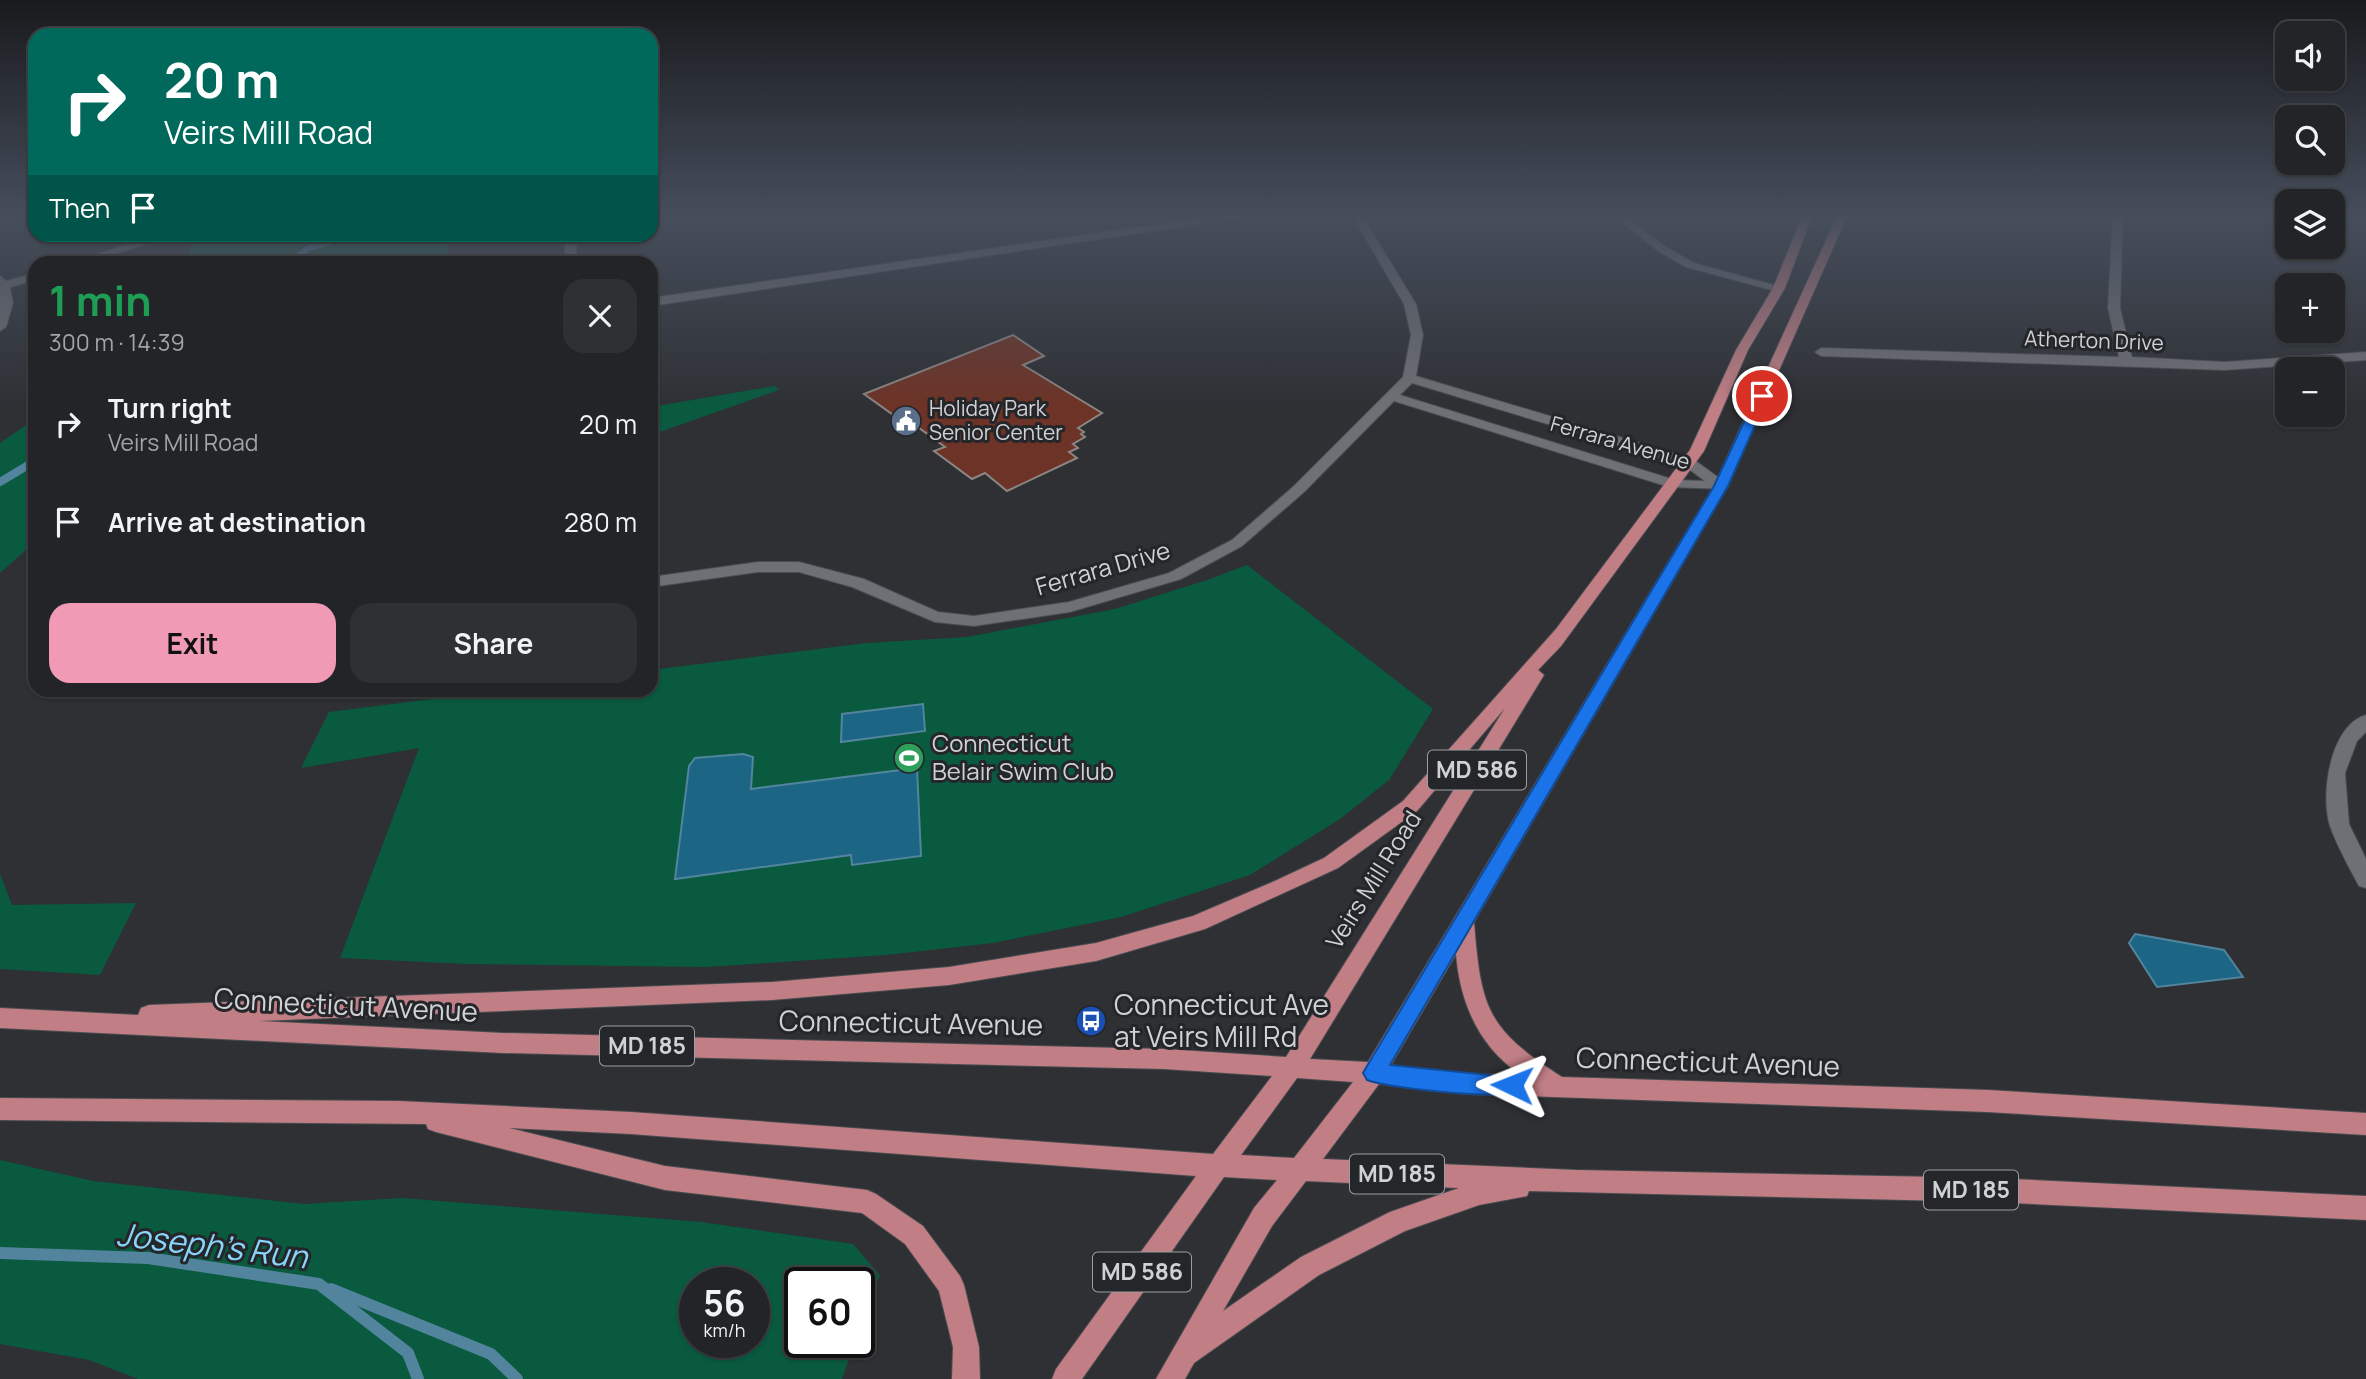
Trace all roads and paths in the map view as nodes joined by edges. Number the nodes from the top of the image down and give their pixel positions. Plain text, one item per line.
1 (21, 278) edge
2 (811, 278) edge
3 (1395, 278) edge
4 (1742, 278) edge
5 (1783, 278) edge
6 (1814, 278) edge
7 (2116, 278) edge
8 (1, 283) edge
9 (1779, 288) junction
10 (658, 301) edge
11 (0, 327) edge
12 (1821, 352) dead end
13 (2366, 356) edge
14 (2127, 361) junction
15 (1409, 378) junction
16 (1391, 396) junction
17 (1688, 462) junction
18 (1674, 484) junction
19 (1721, 486) junction
20 (658, 581) edge
21 (1561, 633) junction
22 (2366, 721) edge
23 (2366, 880) edge
24 (1464, 922) junction
25 (5, 1018) edge
26 (1293, 1066) junction
27 (1374, 1073) junction
28 (1557, 1086) junction
29 (0, 1109) edge
30 (399, 1112) junction
31 (2366, 1124) edge
32 (1218, 1165) junction
33 (1301, 1168) junction
34 (1576, 1182) junction
35 (2366, 1208) edge
36 (1185, 1355) junction
37 (966, 1379) edge
38 (1066, 1379) edge
39 (1170, 1379) edge

1 - 8 street
2 - 10 street
3 - 15 street
4 - 9 street
5 - 9 main road, Veirs Mill Road / MD 586
6 - 19 main road, MD 586
7 - 14 street
8 - 11 street
9 - 17 main road, Veirs Mill Road / MD 586
12 - 14 street, Atherton Drive
13 - 14 street, Atherton Drive
15 - 16 street, Ferrara Drive
15 - 17 street, Ferrara Avenue
16 - 18 street, Ferrara Avenue
16 - 20 street, Ferrara Drive
17 - 18 main road, Veirs Mill Road / MD 586
17 - 19 street, Ferrara Avenue
18 - 19 street, Ferrara Avenue
18 - 21 main road, Veirs Mill Road / MD 586
19 - 24 main road, MD 586
21 - 25 main road
21 - 26 main road, Veirs Mill Road / MD 586
22 - 23 street
24 - 27 main road, MD 586
24 - 28 main road
25 - 26 main road, Connecticut Avenue / MD 185
26 - 27 main road, Connecticut Avenue / MD 185
26 - 32 main road, Veirs Mill Road / MD 586
27 - 28 main road, Connecticut Avenue / MD 185
27 - 33 main road, MD 586
28 - 31 main road, Connecticut Avenue / MD 185
29 - 30 main road, MD 185
30 - 32 main road, MD 185
30 - 37 main road
32 - 33 main road, MD 185
32 - 38 main road, Veirs Mill Road / MD 586
33 - 34 main road, MD 185
33 - 36 main road, MD 586
34 - 35 main road, MD 185
34 - 36 main road
36 - 39 main road, MD 586

